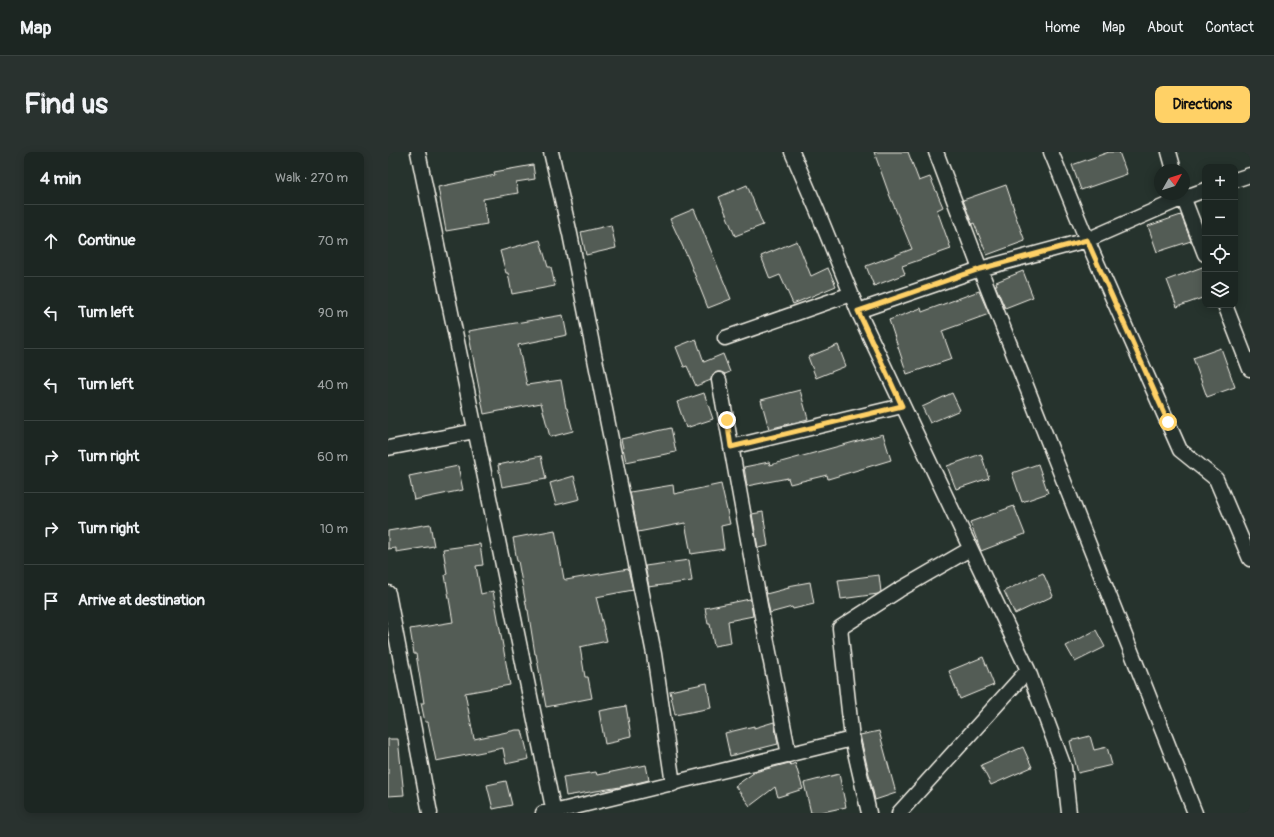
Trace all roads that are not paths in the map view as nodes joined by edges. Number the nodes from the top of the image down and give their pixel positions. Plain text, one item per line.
1 (418, 152) edge
2 (551, 152) edge
3 (792, 152) edge
4 (936, 152) edge
5 (1051, 152) edge
6 (1169, 152) edge
7 (1172, 164) edge
8 (1250, 175) edge
9 (1238, 179) edge
10 (1202, 191) edge
11 (1190, 194) edge
12 (1174, 200) edge
13 (1185, 200) edge
14 (1087, 240) junction
15 (1202, 246) edge
16 (980, 269) junction
17 (851, 294) junction
18 (1225, 308) edge
19 (858, 311) junction
20 (725, 338) dead end
21 (1250, 369) edge
22 (720, 380) dead end
23 (902, 406) junction
24 (475, 431) junction
25 (731, 447) junction
26 (388, 448) edge
27 (970, 549) junction
28 (1250, 559) edge
29 (388, 594) edge
30 (1028, 670) junction
31 (852, 739) junction
32 (789, 755) junction
33 (673, 784) junction
34 (430, 813) edge
35 (550, 813) edge
36 (869, 813) edge
37 (898, 813) edge
38 (1069, 813) edge
39 (1195, 813) edge

1 - 24 street
2 - 33 street
3 - 17 street
4 - 16 street
5 - 14 street
6 - 7 street
8 - 9 street
10 - 11 street
12 - 14 street
13 - 15 street
14 - 16 street
14 - 28 street
16 - 19 street
16 - 39 street
17 - 19 street
17 - 20 street
18 - 21 street
19 - 23 street
22 - 25 street
23 - 25 street
23 - 27 street
24 - 26 street
24 - 35 street
25 - 32 street
27 - 30 street
27 - 31 street
29 - 34 street
30 - 37 street
30 - 38 street
31 - 32 street
31 - 36 street
32 - 33 street
33 - 35 street

